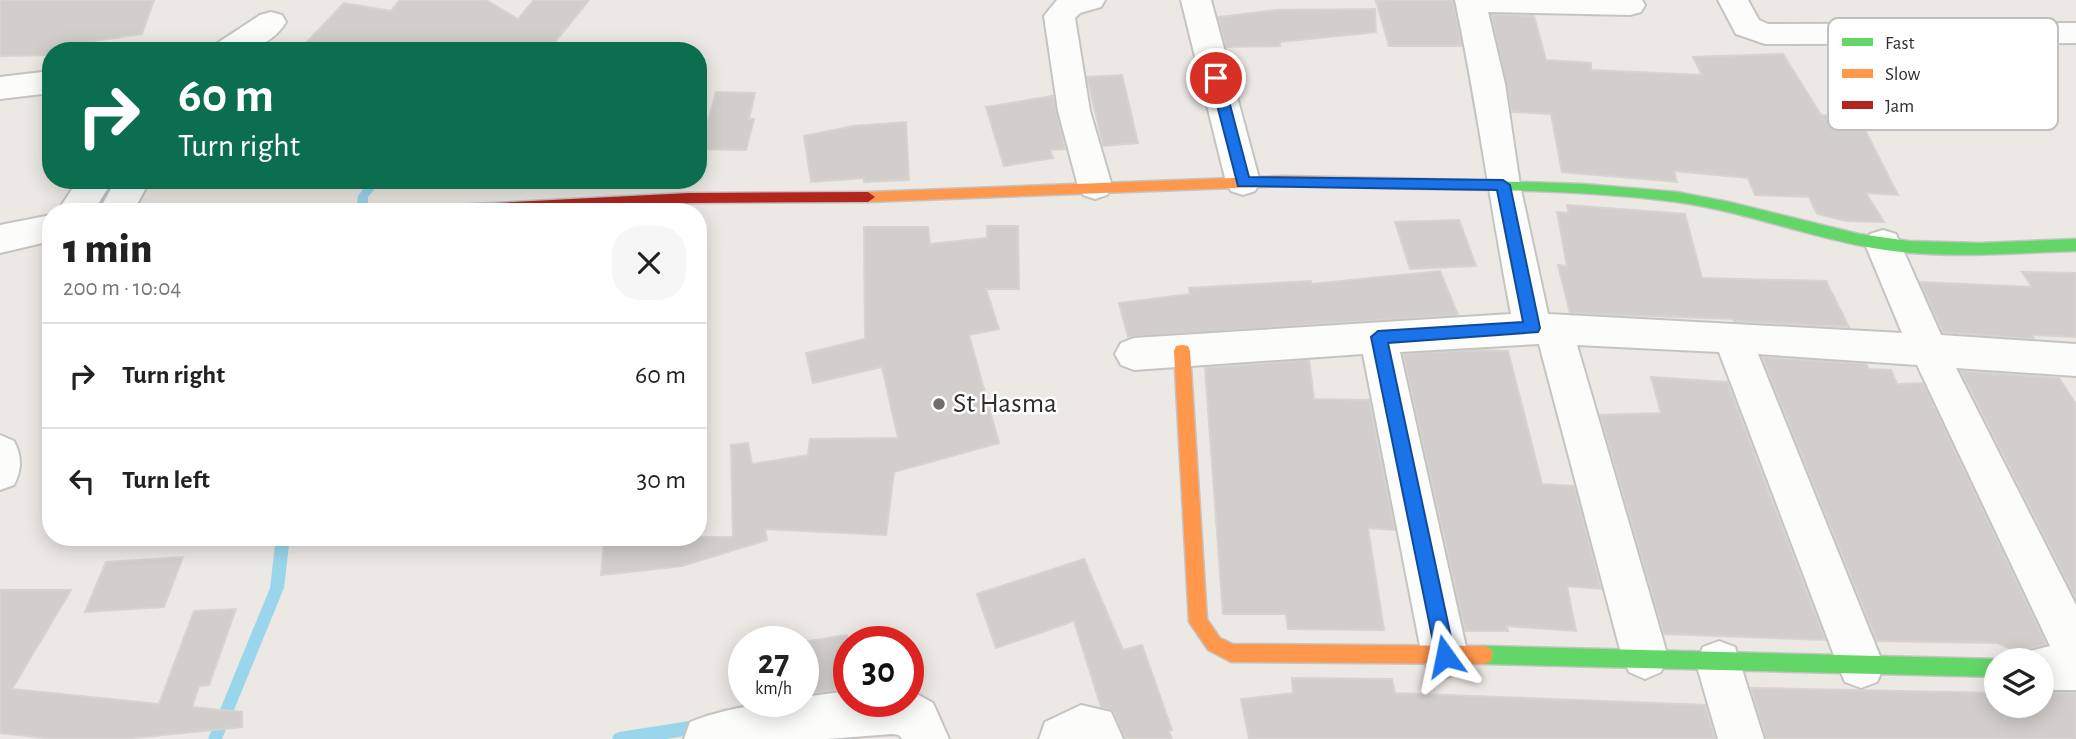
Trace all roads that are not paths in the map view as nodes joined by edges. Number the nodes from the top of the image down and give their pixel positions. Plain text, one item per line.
1 (1090, 0) edge
2 (1196, 0) edge
3 (1734, 0) edge
4 (1470, 1) edge
5 (1630, 5) dead end
6 (271, 22) dead end
7 (2058, 33) edge
8 (2076, 33) edge
9 (1828, 34) edge
10 (241, 42) edge
11 (42, 83) edge
12 (0, 88) edge
13 (1243, 182) junction
14 (1503, 185) junction
15 (1095, 186) junction
16 (592, 203) edge
17 (42, 230) edge
18 (0, 239) edge
19 (1883, 244) junction
20 (2076, 245) edge
21 (1543, 328) junction
22 (1378, 337) junction
23 (1732, 337) junction
24 (1928, 349) junction
25 (1182, 351) junction
26 (1134, 354) dead end
27 (2076, 360) edge
28 (0, 453) edge
29 (0, 471) edge
30 (2076, 652) edge
31 (1445, 656) junction
32 (1645, 657) junction
33 (1719, 663) junction
34 (1861, 666) junction
35 (1984, 667) edge
36 (2054, 668) edge
37 (2076, 668) edge
38 (707, 739) edge
39 (926, 739) edge
40 (1062, 739) edge
41 (1100, 739) edge
42 (1741, 739) edge

1 - 15 street
2 - 13 street
3 - 9 street
4 - 5 street
4 - 14 street
6 - 10 street
7 - 8 street
11 - 12 street
13 - 14 street
13 - 15 street
14 - 19 street
14 - 21 street
15 - 16 street
17 - 18 street
19 - 20 street
19 - 24 street
21 - 22 street
21 - 23 street
21 - 32 street
22 - 25 street
22 - 31 street
23 - 24 street
23 - 34 street
24 - 27 street
24 - 30 street
25 - 26 street
25 - 31 street
28 - 29 street
31 - 32 street
32 - 33 street
33 - 34 street
33 - 42 street
34 - 35 street
36 - 37 street
38 - 39 street
40 - 41 street

